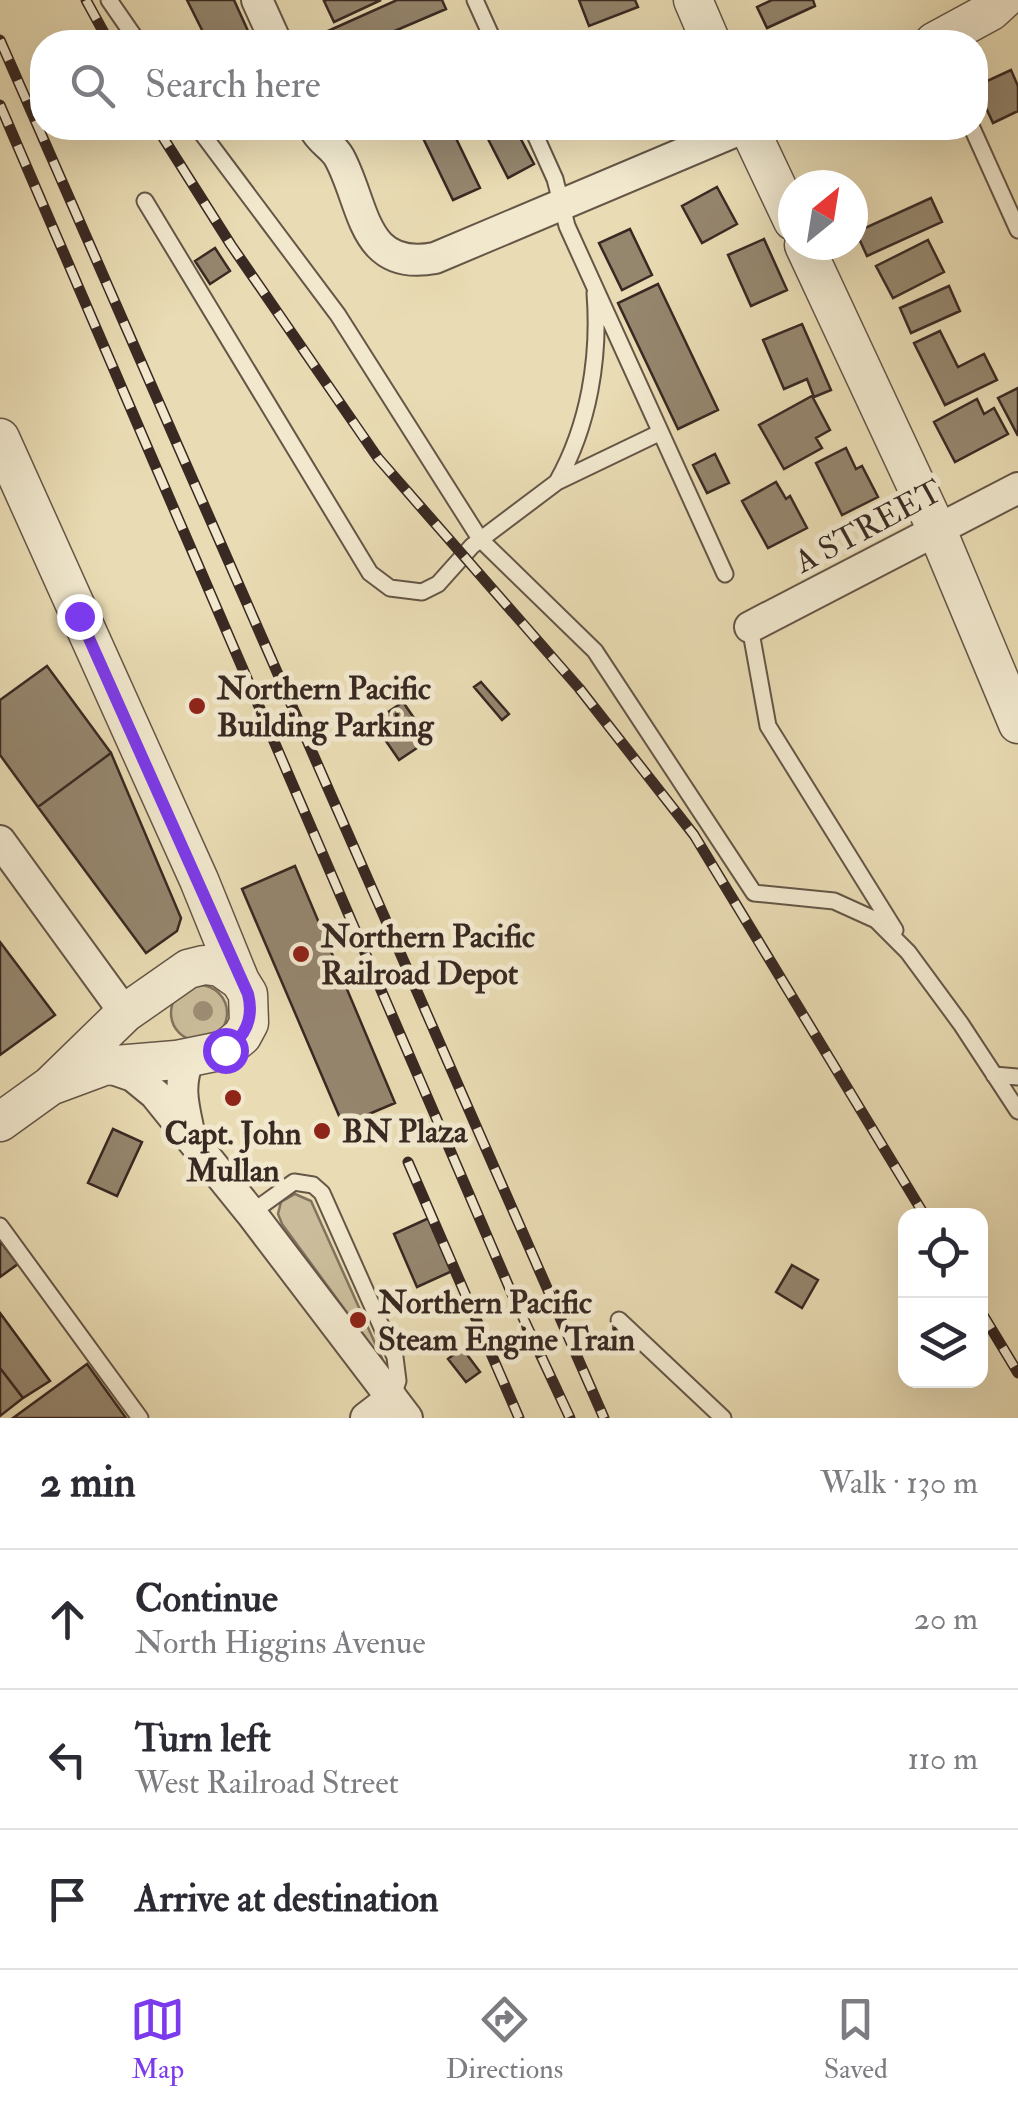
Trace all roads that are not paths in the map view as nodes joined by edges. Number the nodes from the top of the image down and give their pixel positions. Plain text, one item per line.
1 (109, 0) edge
2 (257, 0) edge
3 (475, 0) edge
4 (692, 0) edge
5 (1004, 0) edge
6 (130, 30) edge
7 (271, 30) edge
8 (489, 30) edge
9 (706, 30) edge
10 (956, 30) edge
11 (207, 140) edge
12 (321, 140) edge
13 (537, 140) edge
14 (718, 140) edge
15 (752, 140) edge
16 (977, 140) edge
17 (778, 192) edge
18 (144, 201) dead end
19 (562, 206) junction
20 (1018, 230) edge
21 (811, 260) edge
22 (590, 274) junction
23 (658, 433) junction
24 (0, 438) edge
25 (557, 482) junction
26 (1018, 488) edge
27 (9, 490) edge
28 (936, 528) junction
29 (480, 539) junction
30 (724, 574) dead end
31 (750, 627) joint
32 (1018, 724) edge
33 (0, 842) edge
34 (199, 880) junction
35 (908, 952) junction
36 (181, 972) junction
37 (240, 980) junction
38 (125, 1013) junction
39 (190, 1057) junction
40 (104, 1066) junction
41 (994, 1075) junction
42 (1018, 1077) edge
43 (50, 1086) junction
44 (1018, 1112) edge
45 (0, 1122) edge
46 (190, 1135) junction
47 (251, 1213) junction
48 (0, 1226) edge
49 (620, 1320) dead end
50 (399, 1408) edge
51 (140, 1418) edge
52 (366, 1418) edge
53 (723, 1418) edge

1 - 6 lane
2 - 7 street
3 - 8 lane
4 - 9 street
5 - 10 street
11 - 29 lane
12 - 19 street
13 - 19 lane
14 - 19 street
15 - 17 street
16 - 20 lane
18 - 29 lane
19 - 22 lane
21 - 28 street
22 - 23 lane
22 - 25 lane
23 - 25 lane
23 - 30 lane
24 - 27 street
25 - 29 lane
26 - 28 street, A STREET
27 - 34 street
28 - 31 street, A STREET
28 - 32 street
29 - 35 lane
31 - 35 lane
33 - 38 street
34 - 36 street
34 - 37 street
35 - 41 lane
36 - 37 street
36 - 38 street
37 - 39 street
38 - 43 street
39 - 40 street
39 - 46 street
40 - 43 street
40 - 46 street
41 - 42 lane
41 - 44 lane
43 - 45 street
46 - 47 street
47 - 50 street
47 - 50 lane
48 - 51 lane
49 - 53 lane
50 - 52 street

